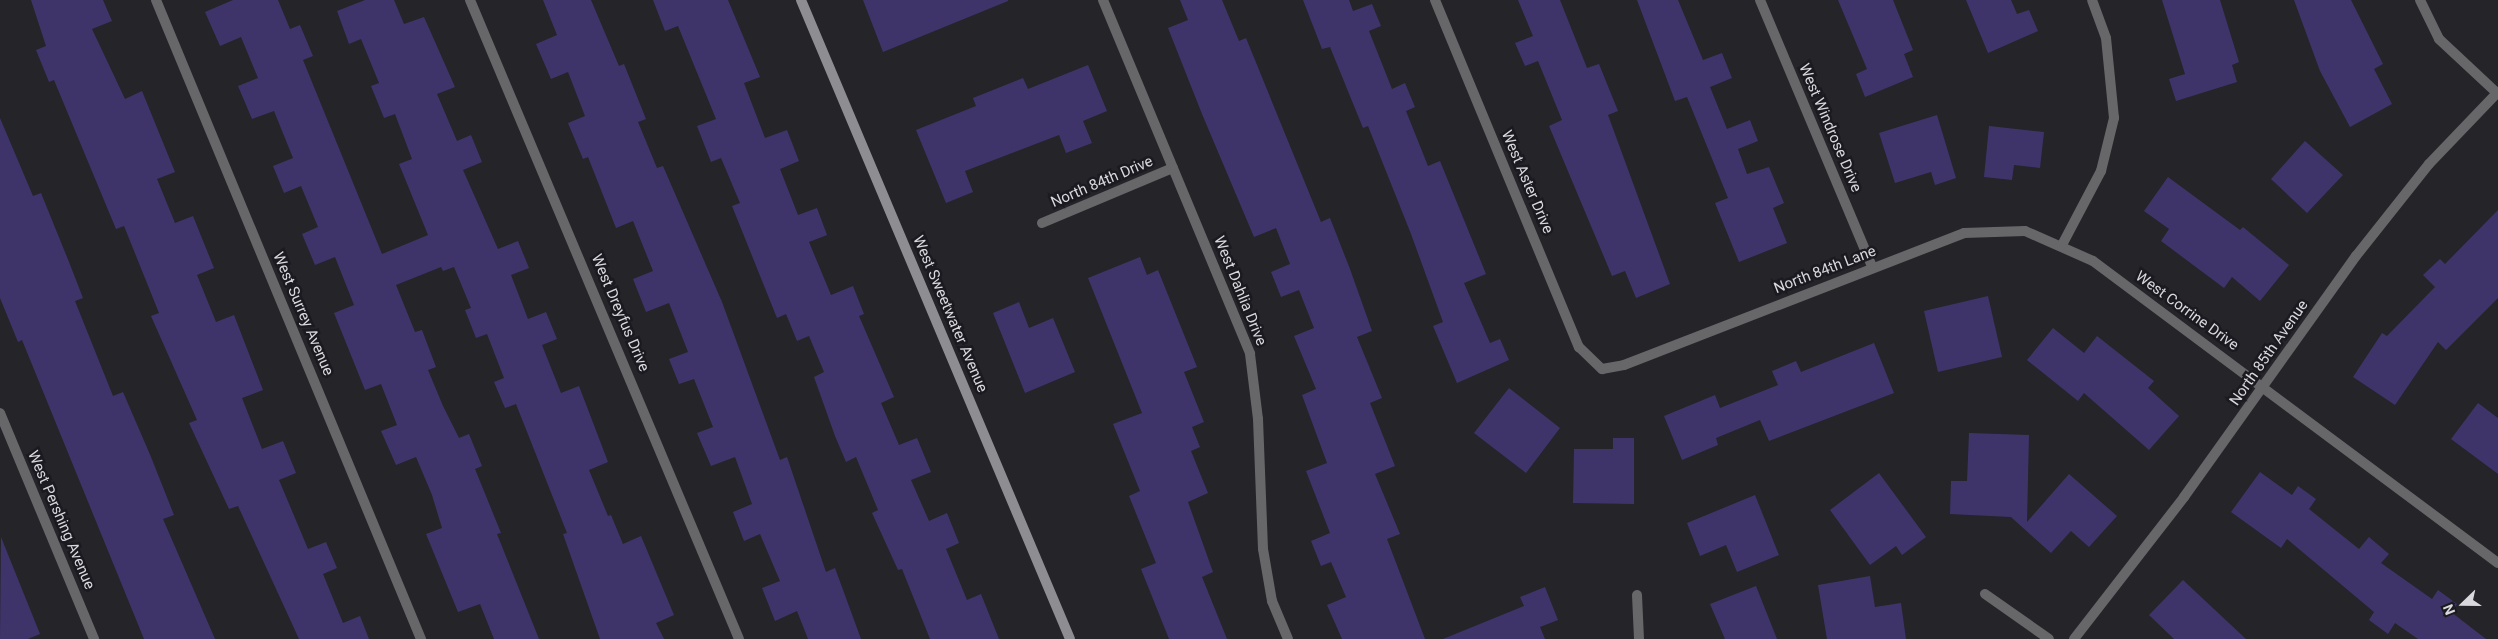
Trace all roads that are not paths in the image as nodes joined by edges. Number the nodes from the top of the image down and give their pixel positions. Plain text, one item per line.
1 (156, 0) edge
2 (470, 0) edge
3 (801, 0) edge
4 (1103, 0) edge
5 (1435, 0) edge
6 (1760, 0) edge
7 (2092, 0) edge
8 (2420, 0) edge
9 (2498, 93) edge
10 (1173, 168) junction
11 (1042, 223) dead end
12 (2062, 245) junction
13 (1872, 267) junction
14 (1602, 369) joint
15 (2264, 386) junction
16 (0, 413) edge
17 (2498, 563) edge
18 (1985, 594) dead end
19 (1637, 595) dead end
20 (2080, 637) edge
21 (94, 639) edge
22 (421, 639) edge
23 (739, 639) edge
24 (1070, 639) edge
25 (1288, 639) edge
26 (1639, 639) edge
27 (2049, 639) edge

1 - 22 street, West Surrey Avenue
2 - 23 street, West Dreyfus Drive
3 - 24 street, West Sweetwater Avenue
4 - 10 street, West Dahlia Drive
5 - 14 street, West Aster Drive
6 - 13 street, West Windrose Drive
7 - 12 street
8 - 9 street
9 - 15 street, North 85th Avenue
10 - 11 street, North 84th Drive
10 - 25 street, West Dahlia Drive
12 - 13 street, North 84th Lane
12 - 15 street, West Corrine Drive
13 - 14 street, North 84th Lane
15 - 17 street, West Corrine Drive
15 - 20 street, North 85th Avenue
16 - 21 street, West Pershing Avenue
18 - 27 street
19 - 26 street

